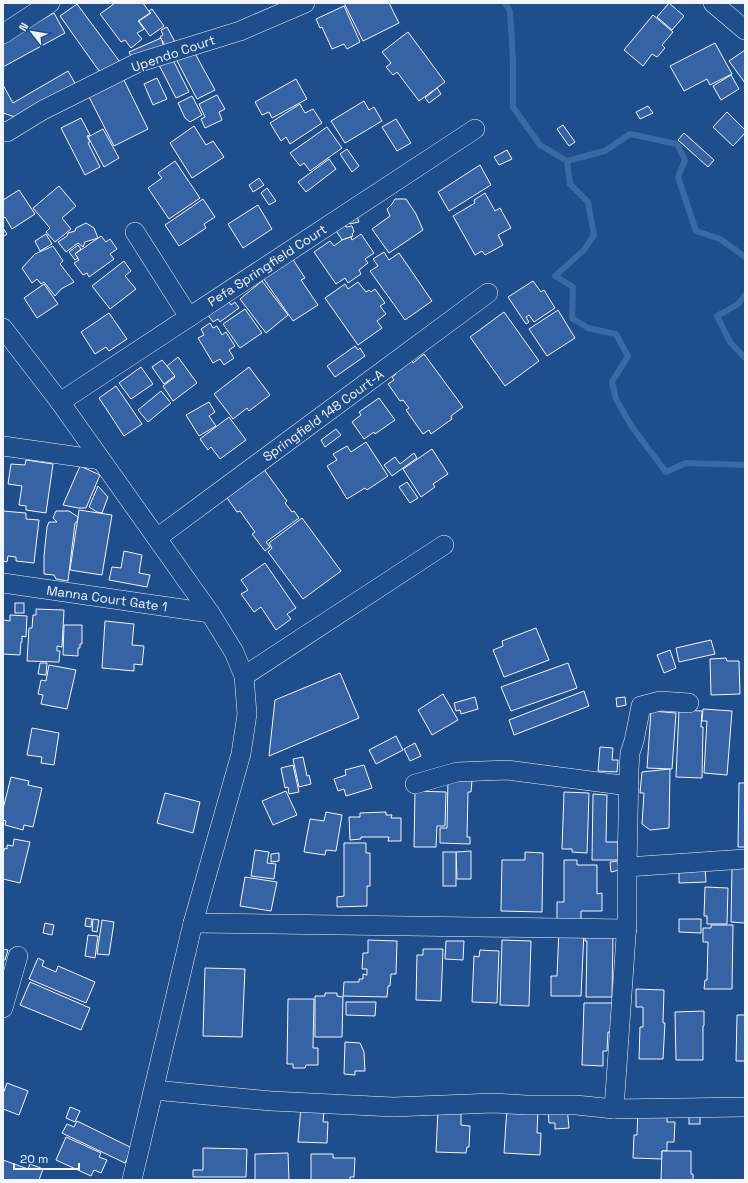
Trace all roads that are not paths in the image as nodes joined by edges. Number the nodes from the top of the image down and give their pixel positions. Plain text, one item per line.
1 (50, 3) edge
2 (304, 3) edge
3 (712, 3) edge
4 (745, 30) edge
5 (3, 34) edge
6 (475, 129) dead end
7 (3, 131) edge
8 (135, 232) dead end
9 (488, 293) dead end
10 (189, 317) junction
11 (3, 328) edge
12 (60, 402) junction
13 (3, 446) edge
14 (101, 460) junction
15 (157, 538) junction
16 (444, 545) dead end
17 (3, 583) edge
18 (210, 613) junction
19 (244, 676) junction
20 (689, 703) dead end
21 (415, 784) dead end
22 (629, 786) junction
23 (745, 859) edge
24 (627, 866) junction
25 (193, 923) junction
26 (627, 929) junction
27 (18, 956) dead end
28 (3, 1008) edge
29 (154, 1090) junction
30 (745, 1107) edge
31 (614, 1109) junction
32 (132, 1180) edge

1 - 5 street
2 - 7 street, Upendo Court
3 - 4 street
6 - 10 street, Pefa Springfield Court
8 - 10 street
9 - 15 street, Springfield 148 Court-A
10 - 12 street, Pefa Springfield Court
11 - 12 street
12 - 14 street
13 - 14 street
14 - 15 street
15 - 18 street
16 - 19 street
17 - 18 street, Manna Court Gate 1
18 - 19 street
19 - 25 street
20 - 22 street
21 - 22 street
22 - 24 street
23 - 24 street
24 - 26 street
25 - 26 street
25 - 29 street
26 - 31 street
27 - 28 street
29 - 31 street
29 - 32 street
30 - 31 street

